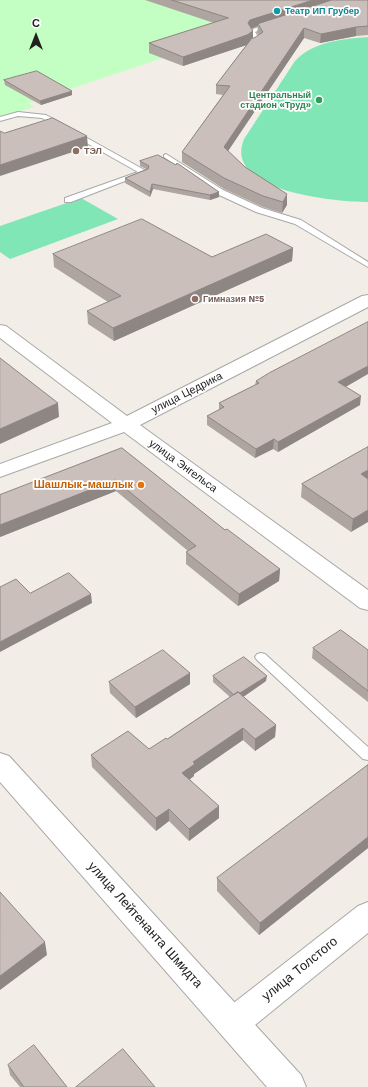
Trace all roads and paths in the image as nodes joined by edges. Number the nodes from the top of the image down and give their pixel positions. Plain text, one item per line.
1 (280, 22) edge
2 (251, 45) edge
3 (0, 119) edge
4 (166, 156) dead end
5 (68, 200) dead end
6 (368, 265) edge
7 (368, 300) edge
8 (0, 330) edge
9 (126, 424) junction
10 (0, 471) edge
11 (368, 602) edge
12 (261, 657) dead end
13 (368, 755) edge
14 (0, 764) edge
15 (368, 915) edge
16 (232, 1023) junction
17 (289, 1087) edge

1 - 2 lane
3 - 5 lane
4 - 6 lane
7 - 9 street, улица Цедрика
8 - 9 street, улица Энгельса
9 - 10 street, улица Цедрика
9 - 11 street, улица Энгельса
12 - 13 lane
14 - 16 street, улица Лейтенанта Шмидта
15 - 16 street, улица Толстого
16 - 17 street, улица Лейтенанта Шмидта

